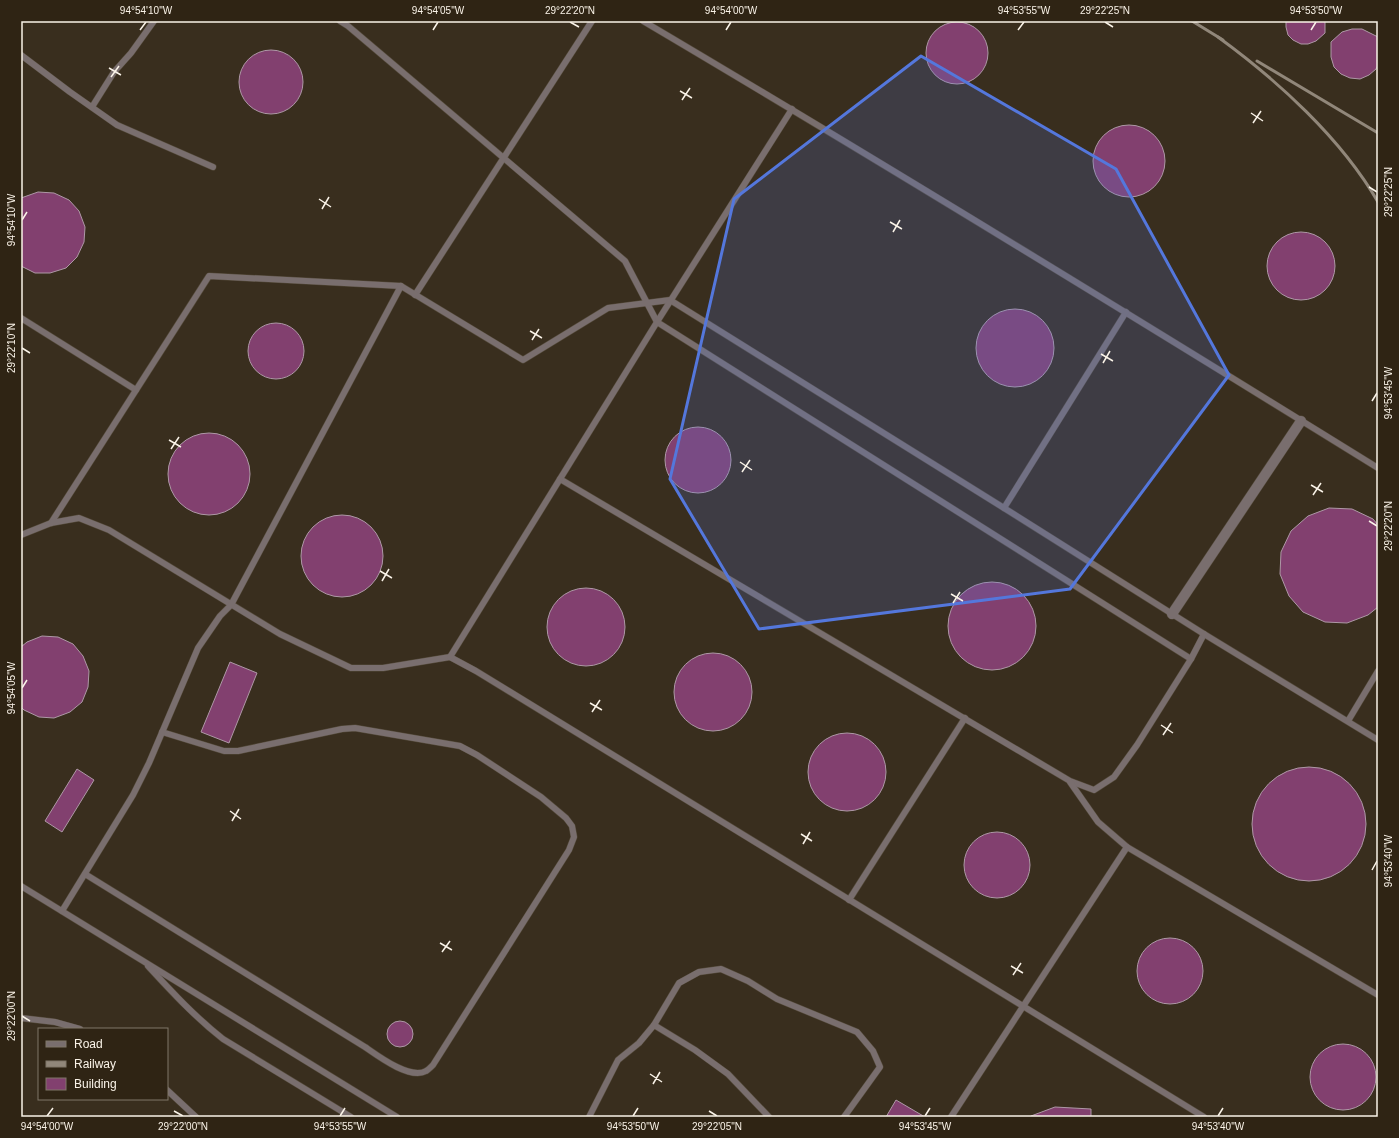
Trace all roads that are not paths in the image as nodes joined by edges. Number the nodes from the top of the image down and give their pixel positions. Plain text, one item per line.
1 (154, 21) edge
2 (340, 21) edge
3 (592, 21) edge
4 (643, 21) edge
5 (21, 55) edge
6 (92, 107) junction
7 (792, 109) junction
8 (504, 158) junction
9 (212, 167) dead end
10 (401, 286) junction
11 (416, 295) junction
12 (670, 300) junction
13 (647, 303) junction
14 (1126, 312) junction
15 (21, 318) edge
16 (656, 322) junction
17 (136, 390) junction
18 (1301, 421) junction
19 (1378, 468) edge
20 (560, 479) junction
21 (1004, 508) junction
22 (51, 523) junction
23 (21, 535) edge
24 (231, 605) junction
25 (1172, 614) junction
26 (1204, 634) junction
27 (450, 657) junction
28 (1191, 659) junction
29 (1378, 670) edge
30 (965, 718) junction
31 (1348, 721) junction
32 (162, 732) junction
33 (1378, 740) edge
34 (1070, 782) junction
35 (1127, 847) junction
36 (85, 874) junction
37 (21, 886) edge
38 (850, 900) junction
39 (62, 912) junction
40 (143, 961) junction
41 (1378, 995) edge
42 (1024, 1006) junction
43 (21, 1018) edge
44 (654, 1025) junction
45 (76, 1028) edge
46 (168, 1091) edge
47 (196, 1117) edge
48 (351, 1117) edge
49 (397, 1117) edge
50 (589, 1117) edge
51 (769, 1117) edge
52 (844, 1117) edge
53 (951, 1117) edge
54 (1204, 1117) edge

1 - 6 lane
2 - 8 lane
3 - 8 lane
4 - 7 lane
5 - 6 lane
6 - 9 lane
7 - 12 lane
7 - 14 lane
8 - 11 lane
8 - 13 lane
10 - 11 lane
10 - 17 lane
10 - 24 lane
11 - 13 lane
12 - 13 lane
12 - 16 lane
12 - 21 lane
13 - 16 lane
14 - 18 lane
14 - 21 lane
15 - 17 lane
16 - 20 lane
16 - 28 lane
17 - 22 lane
18 - 19 lane
18 - 25 street
20 - 27 lane
20 - 30 lane
21 - 25 lane
22 - 23 lane
22 - 24 lane
24 - 27 lane
24 - 32 lane
25 - 26 lane
26 - 28 lane
26 - 31 lane
27 - 38 lane
28 - 34 lane
29 - 31 lane
30 - 34 lane
30 - 38 lane
31 - 33 lane
32 - 36 lane
32 - 36 lane
34 - 35 lane
35 - 41 lane
35 - 42 lane
36 - 39 lane
37 - 39 lane
38 - 42 lane
39 - 40 lane
40 - 48 lane
40 - 49 lane
42 - 53 lane
42 - 54 lane
43 - 45 lane
44 - 50 lane
44 - 51 lane
44 - 52 lane
46 - 47 lane

